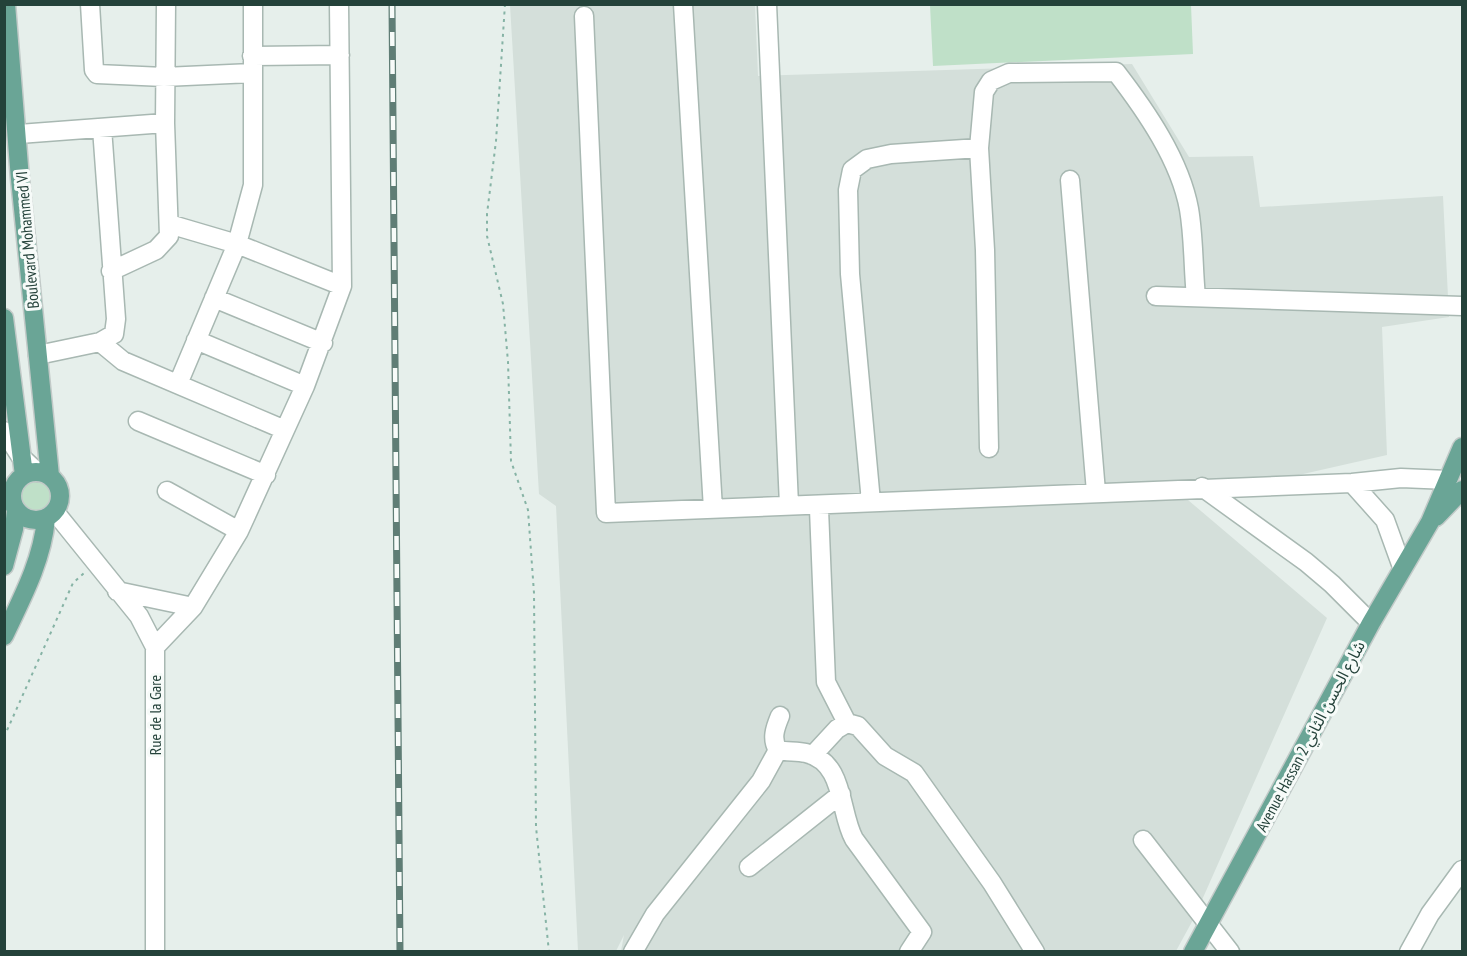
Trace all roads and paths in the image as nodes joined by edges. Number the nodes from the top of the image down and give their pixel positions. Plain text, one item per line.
1 (6, 4) edge
2 (90, 4) edge
3 (166, 4) edge
4 (253, 4) edge
5 (339, 4) edge
6 (506, 4) edge
7 (683, 4) edge
8 (767, 4) edge
9 (584, 16) dead end
10 (340, 55) junction
11 (252, 64) junction
12 (164, 77) junction
13 (165, 123) junction
14 (102, 128) junction
15 (19, 134) junction
16 (979, 148) junction
17 (1070, 180) dead end
18 (169, 224) junction
19 (237, 244) junction
20 (111, 271) junction
21 (342, 286) junction
22 (1156, 296) dead end
23 (1196, 297) junction
24 (214, 298) junction
25 (1462, 306) edge
26 (4, 318) edge
27 (196, 340) junction
28 (100, 342) junction
29 (323, 343) junction
30 (6, 354) edge
31 (38, 355) junction
32 (178, 384) junction
33 (305, 386) junction
34 (138, 421) dead end
35 (285, 430) junction
36 (4, 431) edge
37 (989, 447) dead end
38 (1462, 447) edge
39 (21, 456) junction
40 (37, 474) junction
41 (266, 475) junction
42 (1352, 483) junction
43 (1455, 485) edge
44 (1202, 487) junction
45 (167, 491) dead end
46 (1096, 492) junction
47 (872, 502) junction
48 (789, 505) junction
49 (713, 509) junction
50 (819, 509) dead end
51 (16, 510) junction
52 (50, 516) junction
53 (239, 531) junction
54 (7, 545) edge
55 (94, 563) junction
56 (4, 566) edge
57 (1402, 567) junction
58 (117, 591) junction
59 (193, 607) junction
60 (1371, 623) junction
61 (4, 636) edge
62 (154, 647) junction
63 (780, 716) dead end
64 (847, 723) junction
65 (4, 737) edge
66 (778, 750) junction
67 (813, 755) junction
68 (841, 794) junction
69 (1143, 840) dead end
70 (749, 867) dead end
71 (1462, 870) edge
72 (1209, 922) junction
73 (154, 951) edge
74 (549, 951) edge
75 (633, 951) edge
76 (909, 951) edge
77 (1035, 951) edge
78 (1193, 951) edge
79 (1230, 951) edge
80 (1409, 951) edge

1 - 15 main road, Boulevard Mohammed VI
2 - 12 street
3 - 12 street
4 - 11 street
5 - 10 street
6 - 74 path
7 - 49 street
8 - 48 street
9 - 49 street
10 - 11 street
10 - 21 street
11 - 12 street
11 - 19 street
12 - 13 street
13 - 14 street
13 - 18 street
14 - 15 street
14 - 20 street
15 - 31 main road, Boulevard Mohammed VI
16 - 23 street
16 - 37 street
16 - 47 street
17 - 46 street
18 - 19 street
18 - 20 street
19 - 21 street
19 - 24 street
20 - 28 street
21 - 29 street
22 - 23 street
23 - 25 street
24 - 27 street
24 - 29 street
26 - 30 main road, Boulevard Mohammed VI
27 - 32 street
27 - 33 street
28 - 31 street
28 - 32 street
29 - 33 street
30 - 39 main road, Boulevard Mohammed VI
31 - 40 main road, Boulevard Mohammed VI
32 - 35 street
33 - 35 street
34 - 41 street
35 - 41 street
36 - 39 street
38 - 43 main road, Avenue Hassan 2 شارع الحسن الثاني
39 - 40 main road, Boulevard Mohammed VI
40 - 51 main road
40 - 52 main road
41 - 53 street
42 - 43 street
42 - 44 street
42 - 57 street
43 - 57 main road, Avenue Hassan 2 شارع الحسن الثاني
44 - 46 street
44 - 60 street
45 - 53 street
46 - 47 street
47 - 48 street
48 - 49 street
50 - 64 street
51 - 52 main road
51 - 54 main road
52 - 55 street, Rue de la Gare
52 - 61 main road
53 - 59 street
54 - 56 main road
55 - 58 street, Rue de la Gare
55 - 65 path
57 - 60 main road, Avenue Hassan 2 شارع الحسن الثاني
58 - 59 street
58 - 62 street, Rue de la Gare
59 - 62 street
60 - 72 main road, Avenue Hassan 2 شارع الحسن الثاني
62 - 73 street, Rue de la Gare
63 - 66 street
64 - 67 street
64 - 77 street
66 - 67 street
66 - 75 street
67 - 68 street
68 - 70 street
68 - 76 street
69 - 72 street
71 - 80 street
72 - 78 main road, Avenue Hassan 2 شارع الحسن الثاني
72 - 79 street

